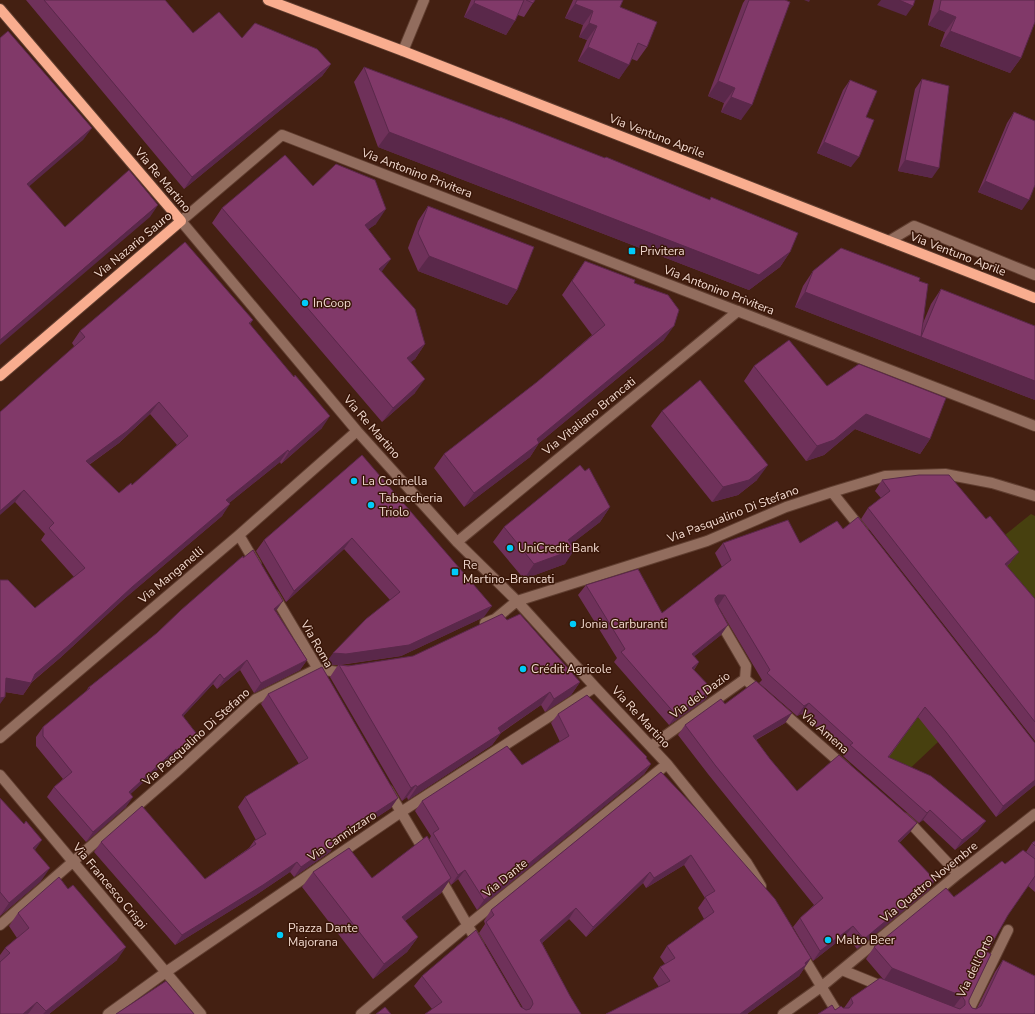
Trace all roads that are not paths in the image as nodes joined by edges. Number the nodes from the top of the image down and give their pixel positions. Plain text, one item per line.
1 (268, 0) edge
2 (424, 0) edge
3 (1, 12) edge
4 (402, 51) junction
5 (282, 134) joint
6 (181, 221) junction
7 (889, 241) junction
8 (1035, 274) edge
9 (1035, 298) edge
10 (738, 311) junction
11 (0, 376) edge
12 (1035, 426) edge
13 (357, 431) junction
14 (832, 492) junction
15 (1035, 496) edge
16 (239, 535) junction
17 (870, 541) edge
18 (457, 542) junction
19 (262, 575) edge
20 (270, 588) edge
21 (517, 601) junction
22 (714, 612) edge
23 (474, 629) edge
24 (318, 669) junction
25 (356, 670) edge
26 (744, 679) junction
27 (325, 683) edge
28 (595, 687) junction
29 (0, 738) edge
30 (651, 746) junction
31 (667, 764) junction
32 (850, 771) edge
33 (0, 774) edge
34 (385, 785) edge
35 (401, 812) junction
36 (897, 812) edge
37 (1035, 814) edge
38 (73, 862) junction
39 (958, 874) junction
40 (766, 896) edge
41 (0, 925) edge
42 (468, 925) junction
43 (1008, 930) edge
44 (794, 942) edge
45 (484, 952) edge
46 (842, 970) junction
47 (166, 972) junction
48 (821, 987) junction
49 (893, 990) edge
50 (108, 1014) edge
51 (201, 1014) edge
52 (361, 1014) edge
53 (782, 1014) edge
54 (838, 1014) edge
55 (967, 1014) edge

1 - 4 main road, Via Ventuno Aprile
2 - 4 street
3 - 6 main road, Via Re Martino
4 - 7 main road, Via Ventuno Aprile
5 - 6 street, Via Nazario Sauro
5 - 10 street, Via Antonino Privitera
6 - 11 main road, Via Nazario Sauro
6 - 13 street, Via Re Martino
7 - 8 street
7 - 9 main road, Via Ventuno Aprile
10 - 12 street, Via Antonino Privitera
10 - 18 street, Via Vitaliano Brancati
13 - 16 street, Via Manganelli
13 - 18 street, Via Re Martino
14 - 15 street, Via Pasqualino Di Stefano
14 - 17 street
14 - 21 street, Via Pasqualino Di Stefano
16 - 19 street
16 - 29 street, Via Manganelli
18 - 21 street, Via Re Martino
20 - 24 street, Via Roma
21 - 23 street, Via Pasqualino Di Stefano
21 - 28 street, Via Re Martino
22 - 26 street
24 - 25 street
24 - 27 street, Via Roma
24 - 38 street, Via Pasqualino Di Stefano
26 - 30 street, Via del Dazio
26 - 32 street, Via Amena
28 - 30 street, Via Re Martino
28 - 35 street, Via Cannizzaro
30 - 31 street, Via Re Martino
31 - 40 street, Via Re Martino
31 - 42 street, Via Dante
33 - 38 street, Via Francesco Crispi
34 - 35 street
35 - 42 street
35 - 47 street, Via Cannizzaro
36 - 39 street
37 - 39 street, Via Quattro Novembre
38 - 41 street, Via Pasqualino Di Stefano
38 - 47 street, Via Francesco Crispi
39 - 46 street, Via Quattro Novembre
42 - 45 street
42 - 52 street, Via Dante
43 - 55 street, Via dell'Orto
44 - 48 street
46 - 48 street, Via Quattro Novembre
46 - 49 street
47 - 50 street, Via Cannizzaro
47 - 51 street, Via Francesco Crispi
48 - 53 street, Via Quattro Novembre
48 - 54 street

